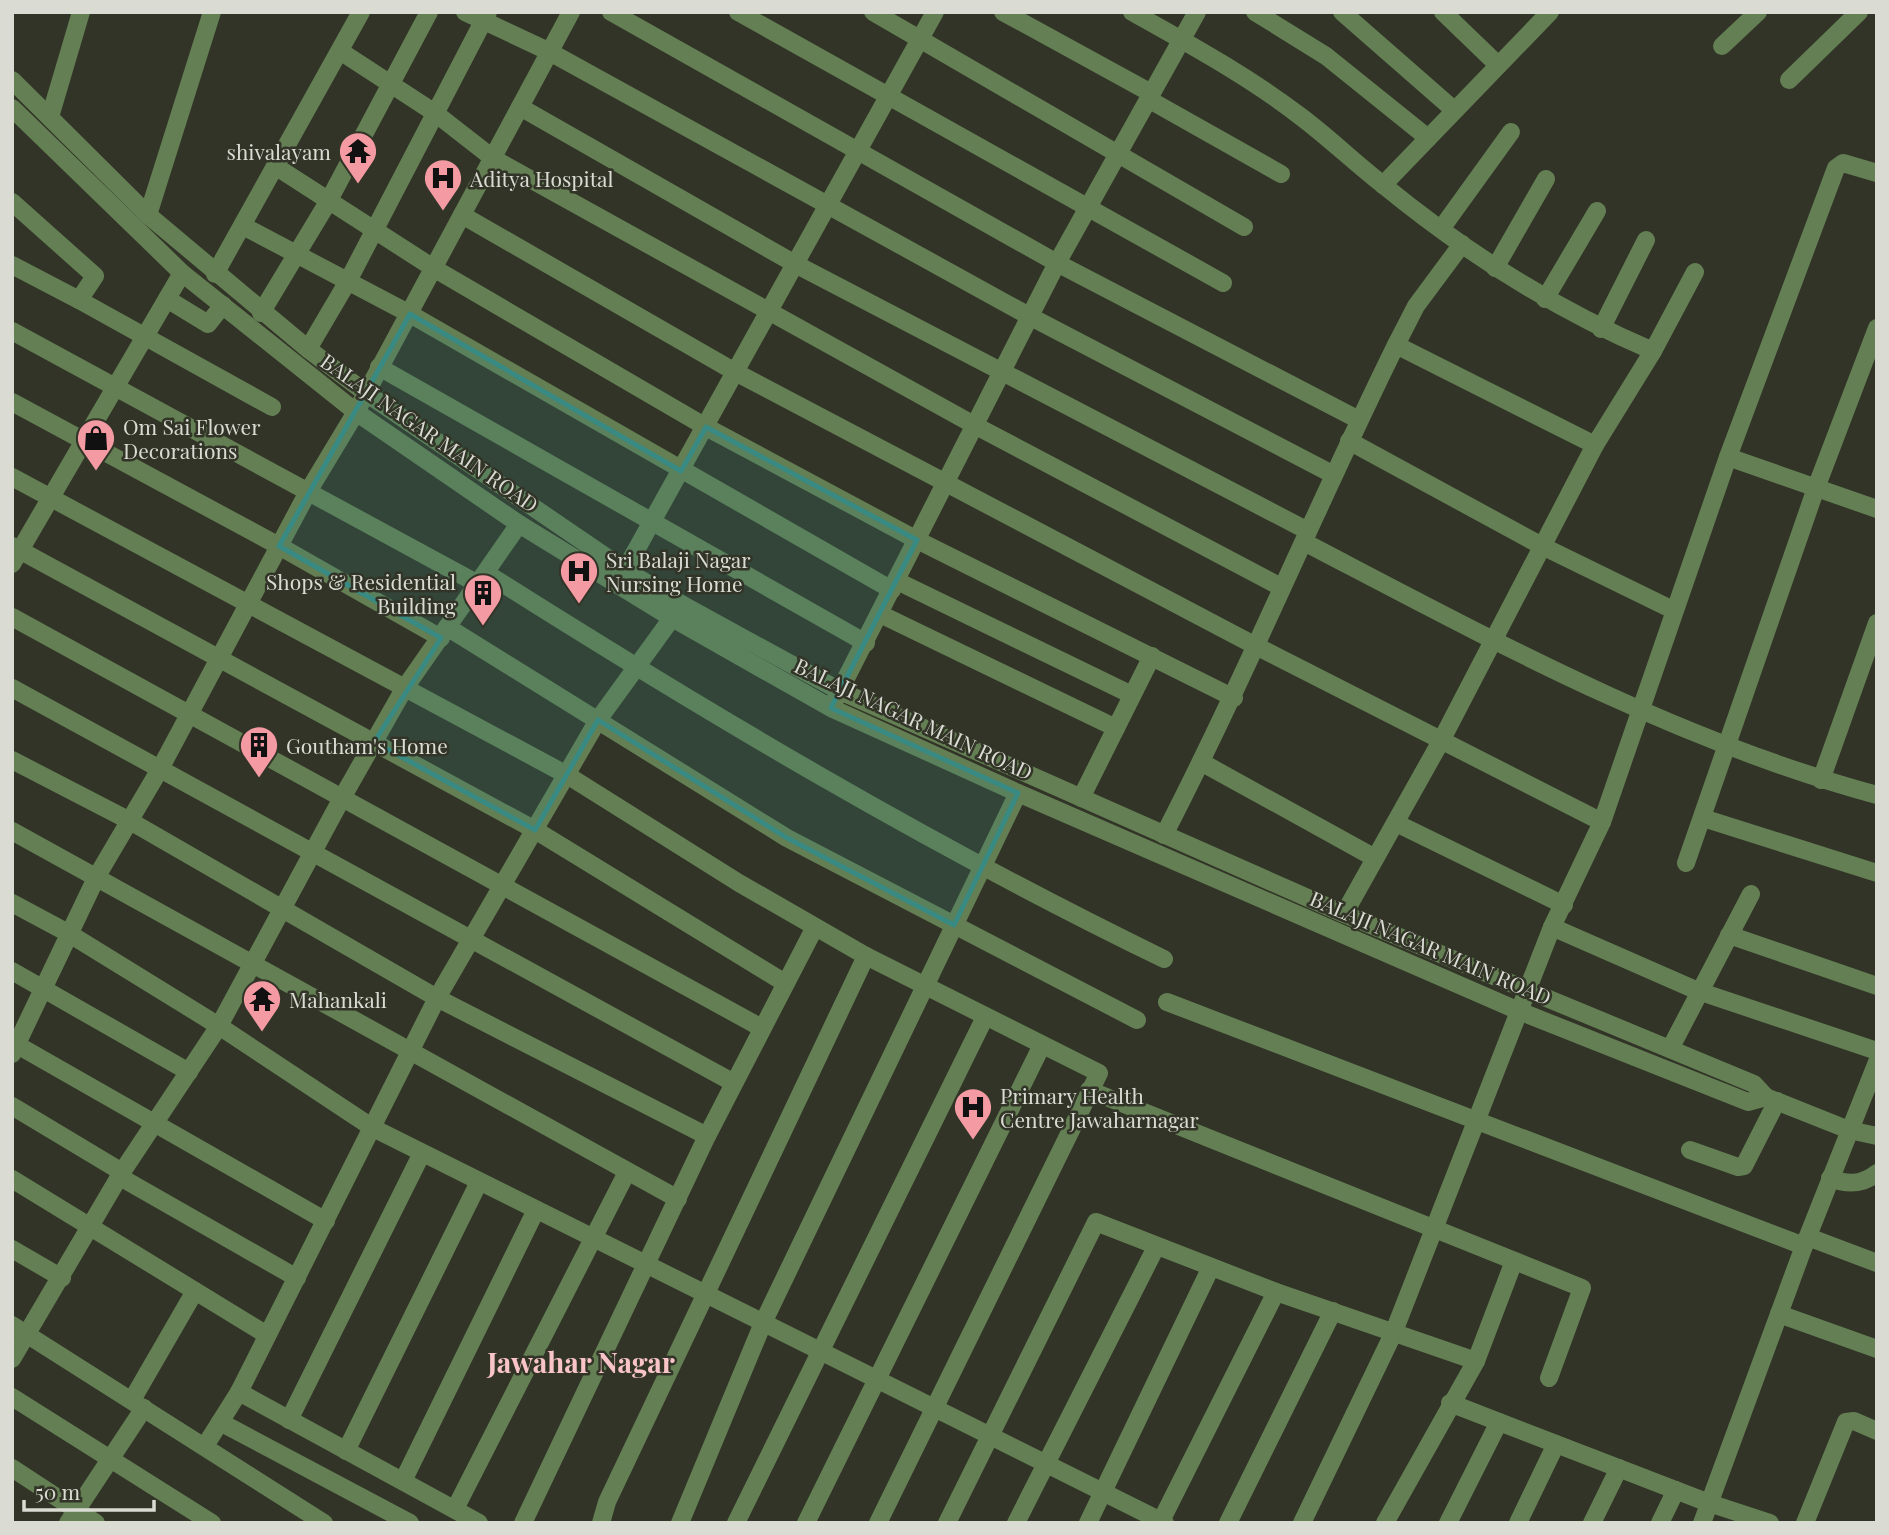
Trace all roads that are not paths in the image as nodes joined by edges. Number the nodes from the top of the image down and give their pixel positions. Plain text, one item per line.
1 (81, 12) edge
2 (212, 12) edge
3 (361, 12) edge
4 (429, 12) edge
5 (465, 12) edge
6 (571, 12) edge
7 (611, 12) edge
8 (738, 12) edge
9 (873, 12) edge
10 (935, 12) edge
11 (1003, 12) edge
12 (1132, 12) edge
13 (1197, 12) edge
14 (1255, 12) edge
15 (1342, 12) edge
16 (1523, 12) edge
17 (1550, 12) edge
18 (1758, 12) edge
19 (1859, 12) edge
20 (1450, 14) edge
21 (486, 16) edge
22 (1536, 25) junction
23 (923, 38) junction
24 (1181, 40) junction
25 (1722, 46) dead end
26 (340, 51) junction
27 (548, 51) junction
28 (1498, 65) junction
29 (12, 80) edge
30 (1789, 80) dead end
31 (391, 85) junction
32 (1150, 96) junction
33 (889, 97) junction
34 (520, 107) junction
35 (12, 108) edge
36 (1454, 110) junction
37 (435, 113) junction
38 (50, 117) junction
39 (1511, 132) dead end
40 (1428, 138) junction
41 (860, 150) junction
42 (1117, 151) junction
43 (494, 159) junction
44 (275, 166) junction
45 (1877, 173) edge
46 (1281, 174) dead end
47 (1546, 179) dead end
48 (1383, 185) junction
49 (12, 202) edge
50 (328, 202) junction
51 (830, 205) junction
52 (1087, 206) junction
53 (1597, 211) dead end
54 (148, 215) junction
55 (462, 215) junction
56 (243, 226) junction
57 (1244, 226) dead end
58 (373, 228) junction
59 (1441, 229) junction
60 (1646, 240) dead end
61 (1462, 244) junction
62 (296, 255) junction
63 (1057, 263) junction
64 (12, 265) edge
65 (797, 265) junction
66 (1495, 268) junction
67 (435, 269) junction
68 (1695, 272) dead end
69 (182, 273) junction
70 (215, 274) junction
71 (348, 281) junction
72 (1223, 283) dead end
73 (167, 299) junction
74 (1545, 299) junction
75 (79, 300) junction
76 (223, 305) junction
77 (261, 313) junction
78 (770, 313) junction
79 (410, 314) junction
80 (1029, 316) junction
81 (1877, 328) edge
82 (1601, 329) junction
83 (12, 331) edge
84 (146, 336) junction
85 (1396, 345) junction
86 (307, 349) junction
87 (1653, 351) junction
88 (379, 368) junction
89 (1869, 370) edge
90 (737, 373) junction
91 (1002, 373) junction
92 (116, 385) junction
93 (366, 393) junction
94 (12, 402) edge
95 (272, 407) dead end
96 (356, 412) junction
97 (1359, 420) junction
98 (976, 426) junction
99 (706, 427) junction
100 (83, 440) junction
101 (1349, 441) junction
102 (1595, 445) junction
103 (1728, 457) junction
104 (681, 471) junction
105 (1334, 475) junction
106 (12, 477) edge
107 (948, 481) junction
108 (1816, 488) junction
109 (309, 490) junction
110 (50, 498) junction
111 (1877, 509) edge
112 (519, 524) junction
113 (652, 524) junction
114 (1306, 537) junction
115 (916, 540) junction
116 (279, 546) junction
117 (1542, 546) junction
118 (15, 553) edge
119 (625, 569) junction
120 (478, 584) junction
121 (894, 586) junction
122 (1282, 587) junction
123 (248, 603) junction
124 (1673, 610) junction
125 (880, 614) junction
126 (12, 617) edge
127 (672, 618) junction
128 (1877, 623) edge
129 (444, 632) junction
130 (1494, 641) junction
131 (866, 643) junction
132 (1254, 645) junction
133 (1152, 656) junction
134 (220, 659) junction
135 (636, 668) junction
136 (12, 688) edge
137 (404, 689) junction
138 (840, 691) junction
139 (1132, 695) junction
140 (1234, 698) junction
141 (831, 708) junction
142 (1640, 712) junction
143 (190, 715) junction
144 (598, 720) junction
145 (1116, 728) junction
146 (1441, 741) junction
147 (374, 742) junction
148 (1727, 747) junction
149 (12, 760) edge
150 (1201, 762) junction
151 (160, 769) junction
152 (567, 775) junction
153 (1821, 780) junction
154 (1018, 793) junction
155 (1877, 795) edge
156 (342, 797) junction
157 (1081, 798) junction
158 (1703, 818) junction
159 (130, 821) junction
160 (1602, 822) junction
161 (1396, 823) junction
162 (535, 830) junction
163 (12, 831) edge
164 (1164, 835) junction
165 (313, 855) junction
166 (1375, 859) junction
167 (1686, 863) dead end
168 (983, 869) junction
169 (1877, 873) edge
170 (97, 877) junction
171 (503, 884) junction
172 (1751, 894) dead end
173 (12, 903) edge
174 (1564, 905) junction
175 (283, 910) junction
176 (1344, 914) junction
177 (954, 925) junction
178 (815, 927) junction
179 (1552, 927) junction
180 (68, 933) junction
181 (1729, 935) junction
182 (471, 939) junction
183 (866, 956) junction
184 (1164, 959) dead end
185 (252, 964) junction
186 (12, 971) edge
187 (785, 983) junction
188 (924, 986) junction
189 (1877, 986) edge
190 (43, 988) junction
191 (1698, 991) junction
192 (1527, 992) junction
193 (437, 998) junction
194 (1167, 1002) dead end
195 (1519, 1011) junction
196 (985, 1017) junction
197 (1137, 1020) dead end
198 (219, 1026) junction
199 (760, 1027) junction
200 (1042, 1045) junction
201 (14, 1046) edge
202 (1670, 1049) junction
203 (408, 1051) junction
204 (1877, 1051) edge
205 (1877, 1062) edge
206 (189, 1072) junction
207 (734, 1083) junction
208 (1089, 1090) junction
209 (1772, 1099) junction
210 (12, 1106) edge
211 (1476, 1119) junction
212 (156, 1124) junction
213 (373, 1128) junction
214 (1849, 1130) junction
215 (707, 1136) junction
216 (1877, 1136) edge
217 (1690, 1150) dead end
218 (422, 1153) junction
219 (627, 1171) junction
220 (1877, 1173) edge
221 (121, 1175) junction
222 (1830, 1178) junction
223 (12, 1179) edge
224 (480, 1182) junction
225 (678, 1199) junction
226 (536, 1210) junction
227 (326, 1222) junction
228 (89, 1227) junction
229 (1434, 1228) junction
230 (592, 1237) junction
231 (1806, 1242) junction
232 (1156, 1247) junction
233 (12, 1249) edge
234 (1514, 1261) junction
235 (1877, 1263) edge
236 (645, 1264) junction
237 (1211, 1267) junction
238 (62, 1278) junction
239 (297, 1278) junction
240 (195, 1291) junction
241 (1276, 1292) junction
242 (705, 1294) junction
243 (1333, 1311) junction
244 (1779, 1314) junction
245 (763, 1322) junction
246 (20, 1329) edge
247 (1393, 1334) junction
248 (267, 1335) junction
249 (1877, 1349) edge
250 (821, 1352) junction
251 (12, 1359) edge
252 (1475, 1360) junction
253 (1549, 1378) dead end
254 (878, 1380) junction
255 (239, 1392) junction
256 (12, 1396) edge
257 (1450, 1403) junction
258 (138, 1404) junction
259 (934, 1408) junction
260 (289, 1420) junction
261 (220, 1422) junction
262 (1499, 1422) junction
263 (1877, 1431) edge
264 (990, 1436) junction
265 (1556, 1444) junction
266 (205, 1446) junction
267 (346, 1451) junction
268 (110, 1460) junction
269 (1045, 1463) junction
270 (12, 1468) edge
271 (1619, 1468) junction
272 (403, 1481) junction
273 (1676, 1490) junction
274 (1103, 1492) junction
275 (1709, 1503) junction
276 (455, 1509) junction
277 (72, 1516) edge
278 (1162, 1522) edge
279 (96, 1523) edge
280 (212, 1523) edge
281 (324, 1523) edge
282 (410, 1523) edge
283 (479, 1523) edge
284 (523, 1523) edge
285 (601, 1523) edge
286 (680, 1523) edge
287 (736, 1523) edge
288 (806, 1523) edge
289 (878, 1523) edge
290 (947, 1523) edge
291 (1016, 1523) edge
292 (1088, 1523) edge
293 (1228, 1523) edge
294 (1302, 1523) edge
295 (1385, 1523) edge
296 (1448, 1523) edge
297 (1518, 1523) edge
298 (1592, 1523) edge
299 (1660, 1523) edge
300 (1702, 1523) edge
301 (1770, 1523) edge
302 (1805, 1523) edge

1 - 38 street
2 - 54 street
3 - 26 street
4 - 31 street
5 - 21 street
6 - 27 street
7 - 41 street
8 - 33 street
9 - 23 street
10 - 23 street
11 - 32 street
12 - 24 street
13 - 24 street
14 - 40 street
15 - 36 street
16 - 22 street
17 - 22 street
18 - 25 street
19 - 30 street
20 - 28 street
21 - 27 street
21 - 37 street
22 - 28 street
23 - 33 street
23 - 42 street
24 - 32 street
24 - 48 street
26 - 31 street
26 - 44 street
27 - 34 street
27 - 51 street
28 - 36 street
29 - 38 street
31 - 37 street
31 - 50 street
32 - 42 street
32 - 46 street
33 - 41 street
33 - 52 street
34 - 43 street
34 - 65 street
35 - 69 street, BALAJI NAGAR MAIN ROAD
36 - 40 street
37 - 43 street
37 - 58 street
38 - 54 street
39 - 59 street
40 - 48 street
41 - 51 street
41 - 63 street
42 - 52 street
42 - 57 street
43 - 55 street
43 - 78 street
44 - 50 street
44 - 56 street
45 - 103 street
47 - 66 street
48 - 59 street
49 - 75 street
50 - 58 street
50 - 62 street
51 - 65 street
51 - 80 street
52 - 63 street
52 - 72 street
53 - 74 street
54 - 70 street
55 - 67 street
55 - 90 street
56 - 62 street
56 - 70 street
58 - 67 street
58 - 71 street
59 - 61 street
60 - 82 street
61 - 66 street
61 - 85 street
62 - 71 street
62 - 77 street
63 - 80 street
63 - 97 street
64 - 75 street
65 - 78 street
65 - 91 street
66 - 74 street
67 - 79 street
67 - 99 street
68 - 87 street
69 - 73 street
69 - 76 street, BALAJI NAGAR MAIN ROAD
70 - 77 street
71 - 79 street
71 - 86 street
73 - 76 street
73 - 84 street
74 - 82 street
75 - 84 street
76 - 96 street, BALAJI NAGAR MAIN ROAD
77 - 86 street
78 - 90 street
78 - 98 street
79 - 88 street
79 - 104 street
80 - 91 street
80 - 105 street
81 - 89 street
82 - 87 street
83 - 92 street
84 - 92 street
84 - 95 street
85 - 97 street
85 - 102 street
86 - 93 street
87 - 102 street
88 - 93 street
88 - 113 street
89 - 108 street
90 - 99 street
90 - 107 street
91 - 98 street
91 - 114 street
92 - 100 street
92 - 109 street
93 - 96 street
93 - 119 street
94 - 100 street
96 - 109 street
96 - 112 street, BALAJI NAGAR MAIN ROAD
97 - 101 street
98 - 107 street
98 - 122 street
99 - 104 street
99 - 115 street
100 - 110 street
100 - 116 street
101 - 105 street
101 - 117 street
102 - 117 street
103 - 108 street
103 - 124 street
104 - 113 street
104 - 121 street
105 - 114 street
106 - 110 street
107 - 115 street
107 - 132 street
108 - 111 street
108 - 148 street
109 - 116 street
109 - 120 street
110 - 118 street
110 - 123 street
112 - 120 street
112 - 127 street, BALAJI NAGAR MAIN ROAD
113 - 119 street
113 - 131 street
114 - 122 street
114 - 130 street
115 - 121 street
115 - 133 street
116 - 123 street
116 - 129 street
117 - 124 street
117 - 130 street
118 - 134 street
119 - 138 street
120 - 129 street
120 - 135 street
121 - 125 street
121 - 139 street
122 - 132 street
123 - 134 street
123 - 137 street
124 - 142 street
125 - 131 street
125 - 145 street
126 - 143 street
127 - 135 street
127 - 141 street, BALAJI NAGAR MAIN ROAD
128 - 153 street
129 - 137 street
129 - 144 street
130 - 142 street
130 - 146 street
131 - 138 street
132 - 140 street
132 - 146 street
133 - 139 street
133 - 140 street
134 - 143 street
134 - 147 street
135 - 144 street
135 - 168 street
136 - 151 street
137 - 147 street
137 - 152 street
138 - 141 street
138 - 157 street
139 - 145 street
140 - 150 street
141 - 154 street, BALAJI NAGAR MAIN ROAD
142 - 148 street
142 - 160 street
143 - 151 street
143 - 156 street
144 - 152 street
144 - 177 street
145 - 157 street
146 - 160 street
146 - 161 street
147 - 156 street
147 - 162 street
148 - 153 street
148 - 158 street
149 - 159 street
150 - 164 street
150 - 166 street
151 - 159 street
151 - 165 street
152 - 162 street
152 - 178 street
153 - 155 street
154 - 168 street
154 - 195 street, BALAJI NAGAR MAIN ROAD
156 - 165 street
156 - 171 street
157 - 164 street
158 - 167 street
158 - 169 street
159 - 170 street
159 - 175 street
160 - 174 street
161 - 166 street
161 - 174 street
162 - 171 street
162 - 187 street
163 - 170 street
164 - 176 street
165 - 175 street
165 - 182 street
166 - 176 street
168 - 177 street
168 - 184 street
170 - 180 street
170 - 185 street
171 - 182 street
171 - 199 street
172 - 181 street
173 - 180 street
174 - 179 street
175 - 185 street
175 - 193 street
176 - 192 street
177 - 188 street
177 - 197 street
178 - 183 street
178 - 187 street
179 - 191 street
179 - 192 street
180 - 190 street
180 - 198 street
181 - 189 street
181 - 191 street
182 - 193 street
182 - 207 street
183 - 188 street
183 - 242 street
185 - 198 street
185 - 203 street
186 - 190 street
187 - 199 street
188 - 196 street
188 - 245 street
190 - 201 street
190 - 206 street
191 - 202 street
191 - 204 street
192 - 195 street
192 - 202 street
193 - 203 street
193 - 215 street
194 - 211 street
195 - 209 street, BALAJI NAGAR MAIN ROAD
195 - 211 street
196 - 200 street
196 - 250 street
198 - 206 street
198 - 213 street
199 - 207 street
200 - 208 street
200 - 254 street
201 - 212 street
202 - 209 street
203 - 213 street
203 - 219 street
205 - 214 street
206 - 212 street
207 - 215 street
208 - 229 street
208 - 259 street
209 - 214 street, BALAJI NAGAR MAIN ROAD
209 - 217 street
210 - 221 street
211 - 229 street
211 - 231 street
212 - 221 street
212 - 227 street
213 - 218 street
213 - 227 street
214 - 216 street, BALAJI NAGAR MAIN ROAD
214 - 222 street
215 - 225 street
218 - 224 street
218 - 260 street
219 - 225 street
219 - 230 street
220 - 222 street
221 - 228 street
221 - 239 street
222 - 231 street
223 - 228 street
224 - 226 street
224 - 267 street
225 - 236 street
226 - 230 street
226 - 272 street
227 - 239 street
228 - 238 street
228 - 240 street
229 - 234 street
229 - 247 street
230 - 236 street
230 - 276 street
231 - 235 street
231 - 244 street
232 - 237 street
232 - 264 street
232 - 269 street
233 - 238 street
234 - 252 street
234 - 253 street
236 - 242 street
236 - 284 street
237 - 241 street
237 - 274 street
238 - 246 street
239 - 248 street
240 - 248 street
240 - 258 street
241 - 243 street
241 - 278 street
242 - 245 street
242 - 285 street
243 - 247 street
243 - 293 street
244 - 249 street
244 - 275 street
245 - 250 street
245 - 286 street
246 - 251 street
246 - 258 street
247 - 252 street
247 - 294 street
248 - 255 street
250 - 254 street
250 - 287 street
252 - 257 street
254 - 259 street
254 - 288 street
255 - 260 street
255 - 261 street
256 - 268 street
257 - 262 street
257 - 295 street
258 - 266 street
258 - 268 street
259 - 264 street
259 - 289 street
260 - 267 street
261 - 266 street
261 - 282 street
262 - 265 street
262 - 296 street
263 - 302 street
264 - 269 street
264 - 290 street
265 - 271 street
265 - 297 street
266 - 281 street
267 - 272 street
268 - 277 street
268 - 280 street
269 - 274 street
269 - 291 street
270 - 277 street
271 - 273 street
271 - 298 street
272 - 276 street
273 - 275 street
273 - 299 street
274 - 278 street
274 - 292 street
275 - 300 street
275 - 301 street
276 - 283 street
277 - 279 street

